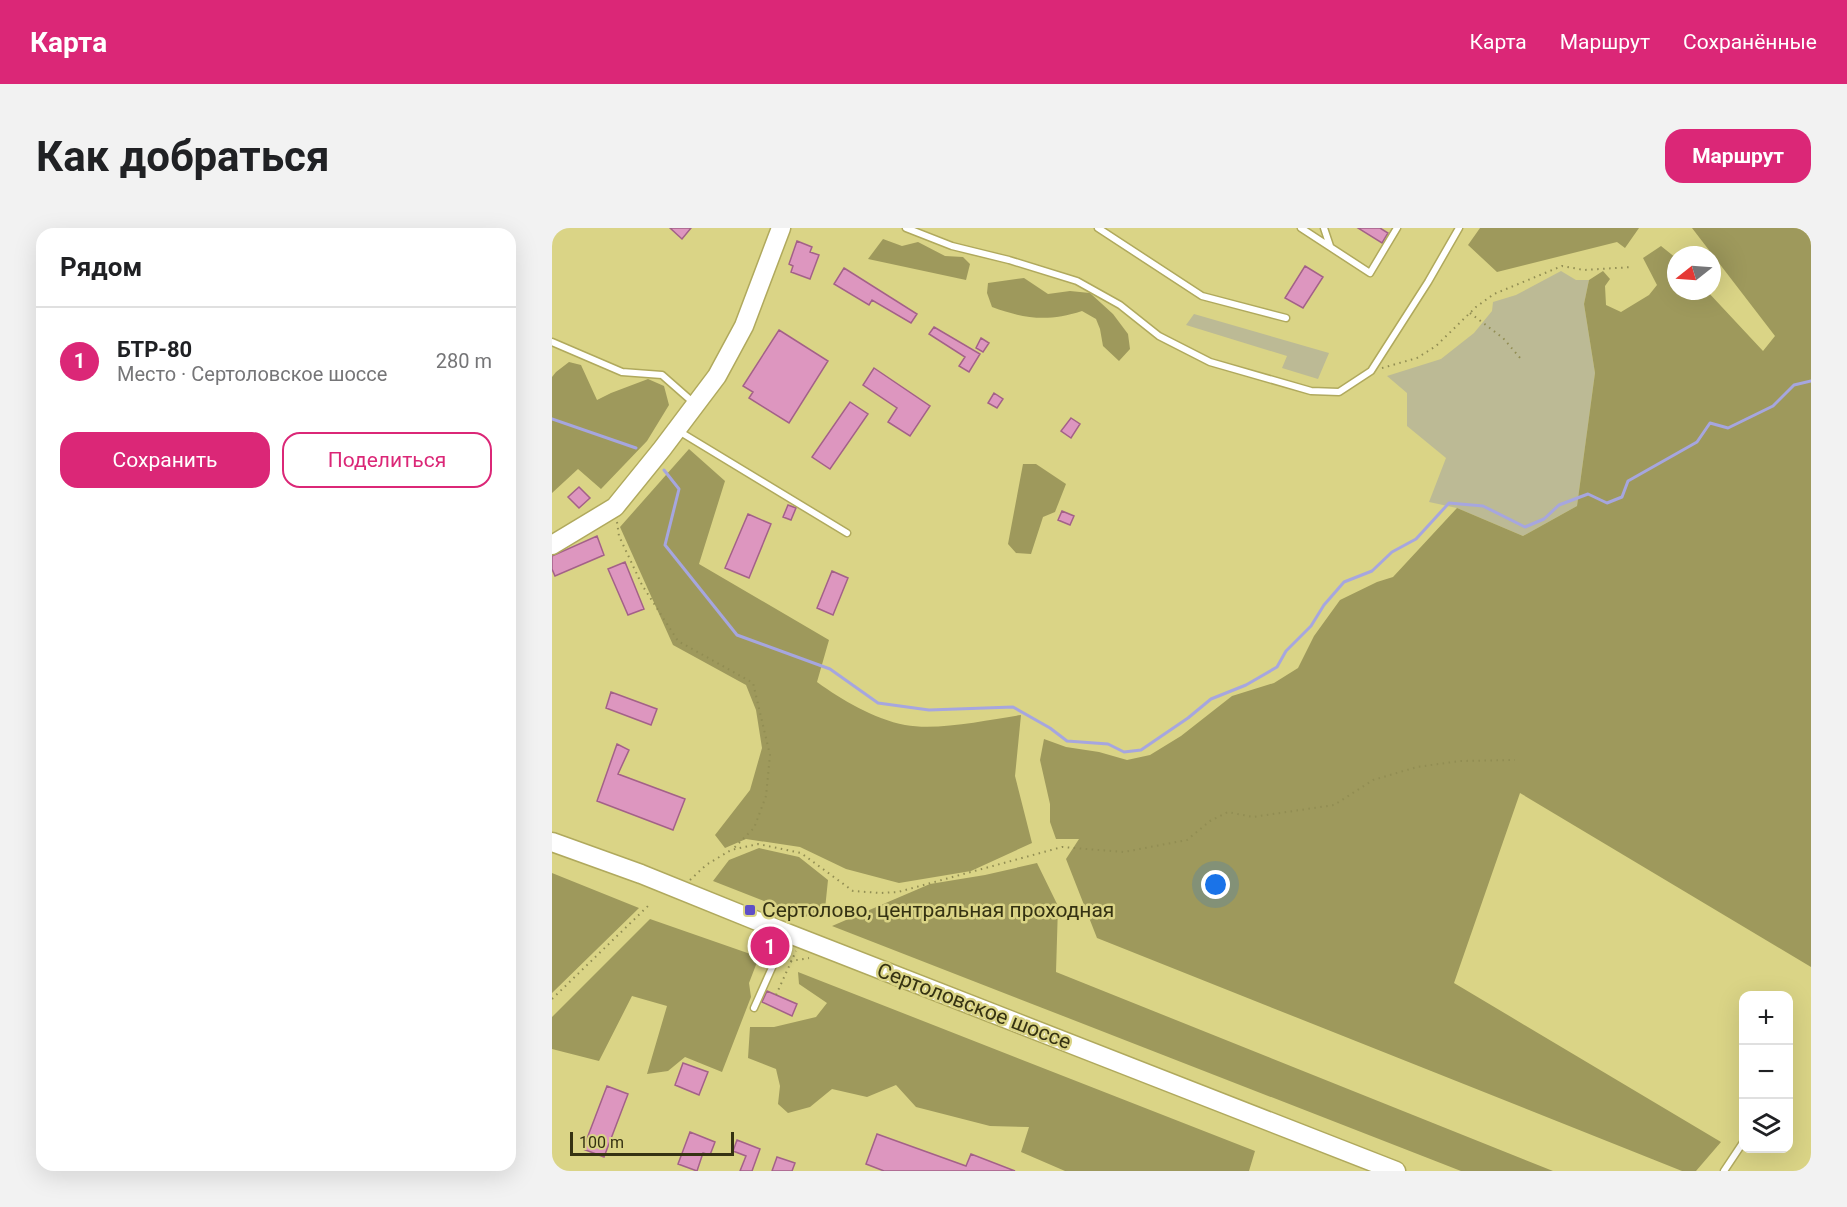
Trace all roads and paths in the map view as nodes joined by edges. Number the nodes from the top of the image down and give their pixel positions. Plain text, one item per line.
1 (781, 228) edge
2 (906, 228) edge
3 (1098, 228) edge
4 (1301, 228) edge
5 (1324, 228) edge
6 (1397, 228) edge
7 (1459, 228) edge
8 (1330, 246) junction
9 (1633, 267) dead end
10 (1470, 313) junction
11 (1286, 318) dead end
12 (552, 342) edge
13 (1521, 358) dead end
14 (1371, 371) junction
15 (696, 404) junction
16 (676, 430) junction
17 (615, 507) junction
18 (848, 533) dead end
19 (552, 545) edge
20 (1515, 760) dead end
21 (552, 842) edge
22 (731, 850) junction
23 (678, 890) junction
24 (648, 906) dead end
25 (793, 939) junction
26 (778, 955) junction
27 (812, 957) dead end
28 (791, 961) junction
29 (776, 995) dead end
30 (552, 999) edge
31 (754, 1008) dead end
32 (1739, 1147) edge
33 (1396, 1171) edge
34 (1724, 1171) edge

1 - 15 main road
2 - 14 lane
3 - 11 lane
4 - 8 lane
5 - 8 lane
6 - 8 lane
7 - 14 lane
9 - 10 path
10 - 13 path
10 - 14 path
12 - 15 lane
15 - 16 main road
16 - 17 main road
16 - 18 lane
17 - 19 main road
17 - 22 path
20 - 22 path
21 - 23 main road, Сертоловское шоссе
22 - 23 path
23 - 25 main road, Сертоловское шоссе
24 - 30 path
25 - 26 lane
25 - 28 path
25 - 33 main road, Сертоловское шоссе
26 - 28 path
26 - 31 lane
27 - 28 path
28 - 29 path
32 - 34 lane

